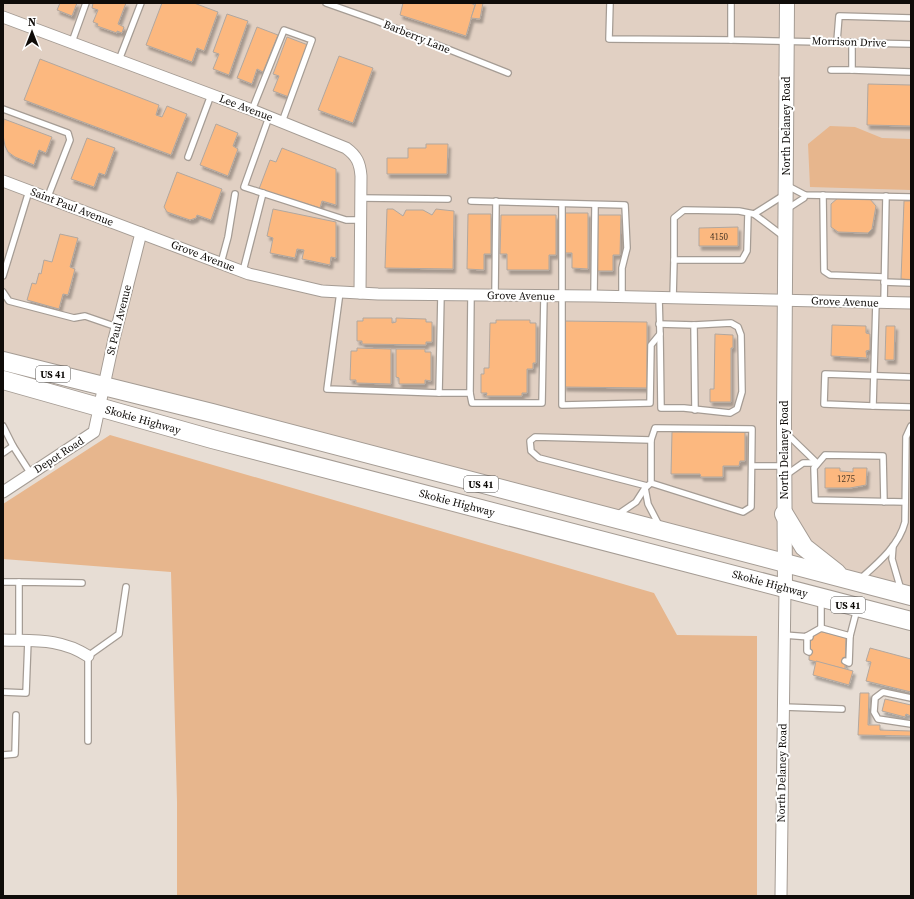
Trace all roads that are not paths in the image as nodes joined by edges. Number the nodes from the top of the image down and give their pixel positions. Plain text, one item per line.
1 (86, 3) edge
2 (141, 3) edge
3 (326, 3) edge
4 (610, 3) edge
5 (731, 3) edge
6 (787, 3) edge
7 (3, 17) edge
8 (911, 18) edge
9 (731, 40) junction
10 (787, 40) junction
11 (838, 41) junction
12 (72, 42) junction
13 (852, 42) junction
14 (911, 44) edge
15 (119, 60) junction
16 (831, 70) dead end
17 (852, 70) junction
18 (911, 72) edge
19 (508, 73) dead end
20 (211, 95) junction
21 (3, 109) edge
22 (252, 110) junction
23 (269, 117) junction
24 (282, 122) junction
25 (188, 157) dead end
26 (3, 181) edge
27 (786, 190) junction
28 (29, 191) junction
29 (263, 193) junction
30 (235, 194) dead end
31 (805, 195) junction
32 (823, 195) junction
33 (886, 196) junction
34 (911, 197) edge
35 (361, 198) junction
36 (47, 199) junction
37 (448, 199) dead end
38 (471, 201) dead end
39 (496, 201) junction
40 (562, 204) junction
41 (595, 205) junction
42 (785, 210) junction
43 (751, 214) junction
44 (361, 220) junction
45 (141, 233) junction
46 (785, 238) junction
47 (674, 260) junction
48 (221, 263) junction
49 (243, 272) junction
50 (3, 276) edge
51 (884, 279) junction
52 (911, 283) edge
53 (3, 292) edge
54 (340, 292) junction
55 (360, 293) junction
56 (441, 295) junction
57 (471, 295) junction
58 (495, 295) junction
59 (544, 296) junction
60 (562, 296) junction
61 (594, 296) junction
62 (622, 297) junction
63 (659, 298) junction
64 (673, 298) junction
65 (785, 300) junction
66 (880, 303) junction
67 (911, 304) edge
68 (659, 324) junction
69 (694, 325) junction
70 (117, 327) junction
71 (660, 334) junction
72 (3, 361) edge
73 (874, 376) junction
74 (911, 377) edge
75 (3, 380) edge
76 (104, 387) junction
77 (439, 393) junction
78 (470, 393) junction
79 (873, 406) junction
80 (99, 407) junction
81 (911, 408) edge
82 (695, 410) junction
83 (3, 426) edge
84 (911, 426) edge
85 (784, 430) junction
86 (651, 440) junction
87 (13, 446) junction
88 (3, 453) edge
89 (817, 463) junction
90 (752, 466) junction
91 (784, 471) junction
92 (31, 474) junction
93 (648, 486) junction
94 (3, 492) edge
95 (884, 502) junction
96 (905, 502) junction
97 (784, 514) junction
98 (613, 518) junction
99 (662, 531) junction
100 (894, 543) junction
101 (785, 562) junction
102 (851, 580) junction
103 (3, 582) edge
104 (19, 582) junction
105 (82, 584) dead end
106 (126, 587) dead end
107 (785, 588) junction
108 (907, 595) edge
109 (821, 598) junction
110 (858, 607) junction
111 (911, 621) edge
112 (821, 628) junction
113 (784, 635) junction
114 (809, 636) junction
115 (850, 636) junction
116 (3, 640) edge
117 (23, 640) junction
118 (809, 652) dead end
119 (88, 656) junction
120 (845, 661) dead end
121 (3, 692) edge
122 (911, 698) edge
123 (783, 707) junction
124 (842, 709) dead end
125 (16, 715) dead end
126 (911, 724) edge
127 (88, 740) dead end
128 (3, 754) edge
129 (781, 896) edge

1 - 12 lane
2 - 15 lane
3 - 19 lane, Barberry Lane
4 - 9 lane, Morrison Drive
5 - 9 lane
6 - 10 street, North Delaney Road
7 - 12 street, Lee Avenue
8 - 11 lane
9 - 10 lane, Morrison Drive
10 - 11 lane, Morrison Drive
10 - 27 street, North Delaney Road
11 - 13 lane, Morrison Drive
12 - 15 street, Lee Avenue
13 - 14 lane, Morrison Drive
13 - 17 lane
15 - 20 street, Lee Avenue
16 - 17 lane
17 - 18 lane
20 - 22 street, Lee Avenue
20 - 25 lane
21 - 36 lane
22 - 23 street, Lee Avenue
22 - 24 lane
23 - 24 street, Lee Avenue
23 - 29 lane
24 - 35 street, Lee Avenue
26 - 28 street, Saint Paul Avenue
27 - 31 lane
27 - 42 street, North Delaney Road
27 - 43 lane
28 - 36 street, Saint Paul Avenue
28 - 50 lane
29 - 44 lane
29 - 49 lane
30 - 48 lane
31 - 32 lane
31 - 42 lane
32 - 33 lane
32 - 51 lane
33 - 34 lane
33 - 51 lane
35 - 37 lane
35 - 44 street, Lee Avenue
36 - 45 street, Saint Paul Avenue
38 - 39 lane
39 - 40 lane
39 - 58 lane
40 - 41 lane
40 - 60 lane
41 - 61 lane
41 - 62 lane
42 - 46 street, North Delaney Road
43 - 46 lane
43 - 47 lane
43 - 47 lane
44 - 55 street, Lee Avenue
45 - 48 street, Grove Avenue
45 - 70 street, St Paul Avenue
46 - 65 street, North Delaney Road
47 - 64 lane
48 - 49 street, Grove Avenue
49 - 54 street, Grove Avenue
51 - 52 lane
51 - 66 lane
53 - 70 lane
54 - 55 street, Grove Avenue
54 - 77 lane
55 - 56 street, Grove Avenue
56 - 57 street, Grove Avenue
56 - 77 lane
57 - 58 street, Grove Avenue
57 - 78 lane
58 - 59 street, Grove Avenue
59 - 60 street, Grove Avenue
59 - 78 lane
60 - 61 street, Grove Avenue
60 - 71 lane
61 - 62 street, Grove Avenue
62 - 63 street, Grove Avenue
63 - 64 street, Grove Avenue
63 - 68 lane
64 - 65 street, Grove Avenue
65 - 66 street, Grove Avenue
65 - 85 street, North Delaney Road
66 - 67 street, Grove Avenue
66 - 73 lane
68 - 69 lane
68 - 71 lane
69 - 82 lane
69 - 82 lane
70 - 76 street, St Paul Avenue
71 - 82 lane
72 - 76 highway, Skokie Highway / US 41
73 - 74 lane
73 - 79 lane
73 - 79 lane
75 - 80 highway, Skokie Highway / US 41
76 - 80 street, St Paul Avenue
76 - 98 highway, Skokie Highway / US 41
77 - 78 lane
79 - 81 lane
80 - 92 street, Depot Road
80 - 107 highway, Skokie Highway / US 41
83 - 87 lane
84 - 96 lane
85 - 89 lane
85 - 91 street, North Delaney Road
86 - 90 lane
86 - 93 lane
86 - 93 lane
87 - 88 lane
87 - 92 lane
89 - 91 lane
89 - 95 lane
89 - 95 lane
90 - 91 lane
90 - 93 lane
91 - 97 street, North Delaney Road
92 - 94 street, Depot Road
93 - 98 lane
93 - 99 lane
95 - 96 lane
96 - 100 lane
97 - 101 street, North Delaney Road
97 - 102 highway
98 - 99 highway, Skokie Highway / US 41
99 - 101 highway, Skokie Highway / US 41
100 - 102 lane
100 - 108 lane
101 - 102 highway, Skokie Highway / US 41
101 - 107 street, North Delaney Road
102 - 108 highway, Skokie Highway / US 41
103 - 104 lane
104 - 105 lane
104 - 117 lane
106 - 119 lane
107 - 109 highway, Skokie Highway / US 41
107 - 113 street, North Delaney Road
109 - 110 highway, Skokie Highway / US 41
109 - 112 lane
110 - 111 highway, Skokie Highway / US 41
110 - 115 lane
112 - 114 lane
112 - 115 lane
113 - 114 lane
113 - 123 street, North Delaney Road
114 - 118 lane
115 - 120 lane
116 - 117 street
117 - 119 street
117 - 121 lane
119 - 127 lane
122 - 126 lane
123 - 124 lane
123 - 129 street, North Delaney Road
125 - 128 lane

